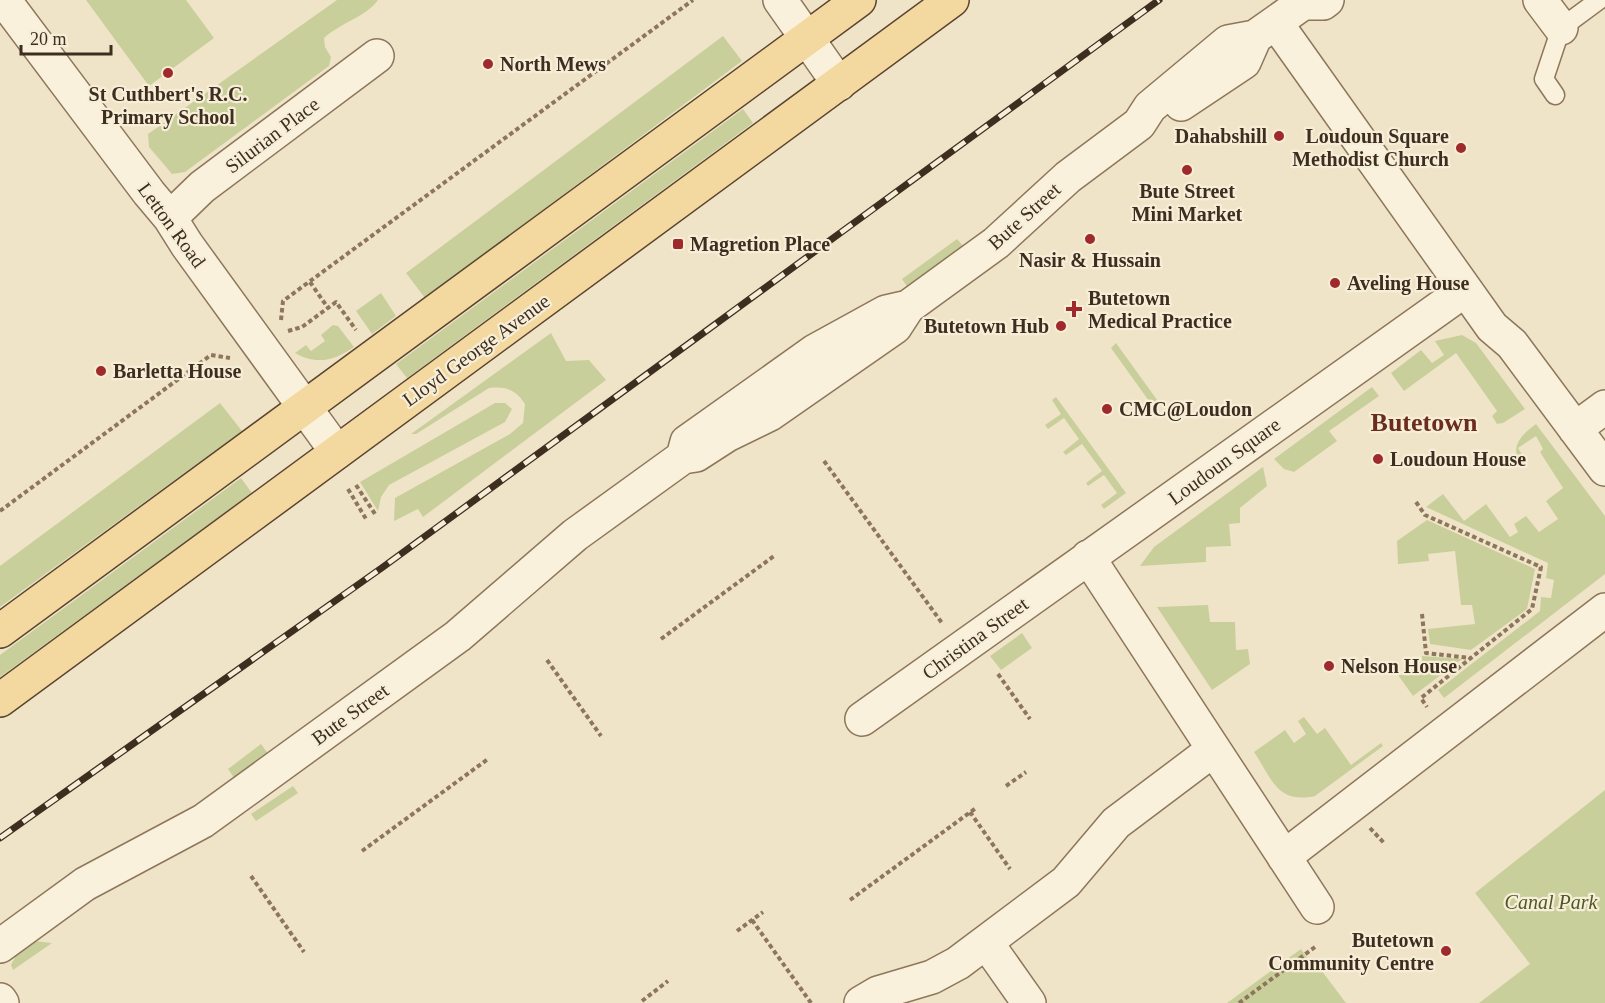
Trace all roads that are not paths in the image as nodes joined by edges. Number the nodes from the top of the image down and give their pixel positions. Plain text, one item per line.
1 (4, 0) edge
2 (780, 0) edge
3 (859, 0) edge
4 (952, 0) edge
5 (1540, 0) edge
6 (1599, 0) edge
7 (1311, 1) edge
8 (1560, 28) junction
9 (1265, 30) junction
10 (806, 38) junction
11 (377, 56) dead end
12 (839, 84) junction
13 (1555, 95) dead end
14 (170, 218) junction
15 (1465, 290) junction
16 (1605, 407) edge
17 (305, 408) junction
18 (1575, 429) junction
19 (337, 453) junction
20 (1605, 469) edge
21 (1088, 557) junction
22 (1605, 610) edge
23 (0, 631) edge
24 (0, 700) edge
25 (862, 719) dead end
26 (1213, 750) junction
27 (1284, 857) junction
28 (1317, 907) dead end
29 (986, 942) junction
30 (0, 946) edge
31 (861, 1003) edge
32 (1029, 1003) edge

1 - 14 street, Letton Road
2 - 10 street
3 - 10 main road
4 - 12 main road, Lloyd George Avenue
5 - 8 street
6 - 8 lane
7 - 9 street, Bute Street
8 - 13 lane
9 - 15 street
9 - 30 street, Bute Street
10 - 12 street
10 - 17 main road
11 - 14 street, Silurian Place
12 - 19 main road, Lloyd George Avenue
14 - 17 street, Letton Road
15 - 18 street
15 - 21 street, Loudoun Square
16 - 18 street
17 - 19 street, Letton Road
17 - 23 main road
18 - 20 street
19 - 24 main road, Lloyd George Avenue
21 - 25 street, Christina Street
21 - 26 street
22 - 27 street
26 - 27 street
26 - 29 street
27 - 28 street
29 - 31 street
29 - 32 street

